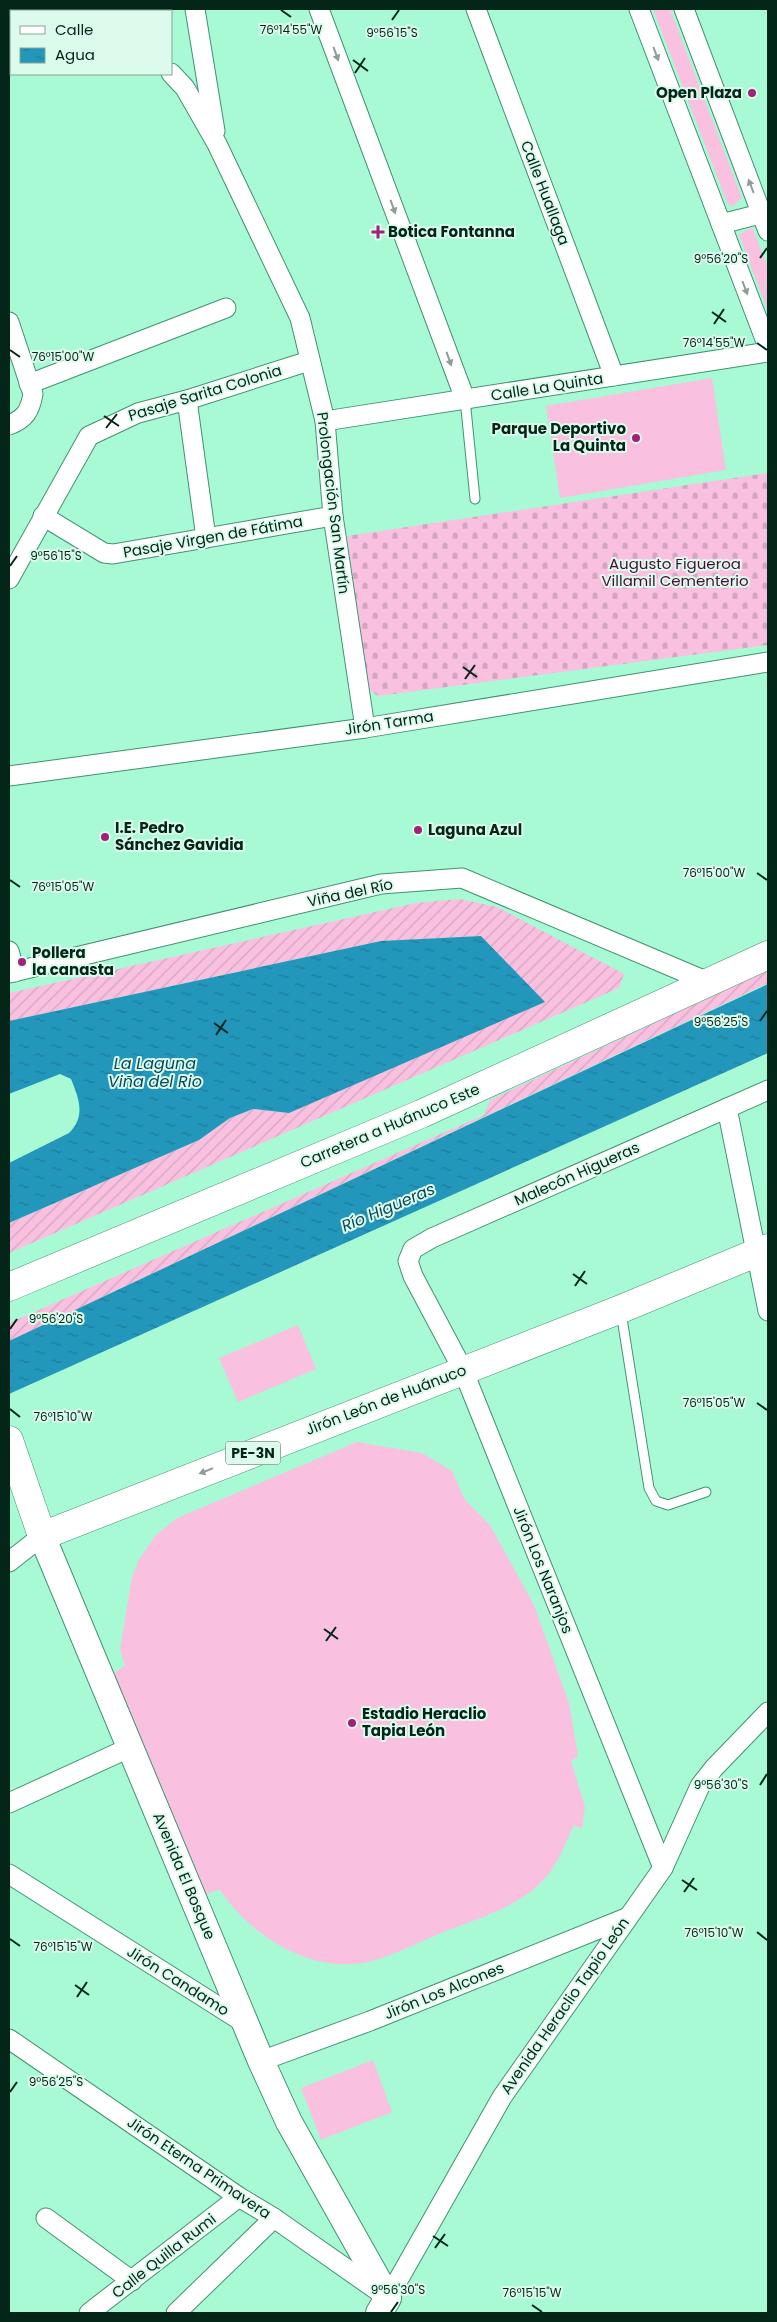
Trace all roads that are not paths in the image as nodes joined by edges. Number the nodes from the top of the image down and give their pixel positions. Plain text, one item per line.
1 (195, 9) edge
2 (319, 9) edge
3 (476, 9) edge
4 (639, 9) edge
5 (684, 9) edge
6 (172, 74) edge
7 (217, 144) junction
8 (765, 213) edge
9 (721, 224) junction
10 (768, 231) edge
11 (226, 308) dead end
12 (9, 322) edge
13 (768, 340) edge
14 (768, 352) edge
15 (309, 361) junction
16 (614, 376) junction
17 (29, 384) junction
18 (464, 399) junction
19 (188, 400) junction
20 (325, 421) junction
21 (9, 425) edge
22 (475, 500) dead end
23 (44, 516) junction
24 (333, 516) junction
25 (206, 538) junction
26 (9, 579) edge
27 (768, 662) edge
28 (365, 728) junction
29 (9, 776) edge
30 (9, 951) edge
31 (768, 955) edge
32 (12, 972) edge
33 (708, 982) junction
34 (768, 1090) edge
35 (727, 1108) junction
36 (763, 1251) edge
37 (413, 1276) joint
38 (9, 1287) edge
39 (621, 1309) junction
40 (768, 1311) edge
41 (463, 1370) junction
42 (9, 1440) edge
43 (706, 1492) dead end
44 (42, 1536) junction
45 (9, 1562) edge
46 (768, 1712) edge
47 (131, 1747) junction
48 (9, 1803) edge
49 (662, 1868) junction
50 (9, 1874) edge
51 (626, 1918) junction
52 (246, 2024) junction
53 (9, 2039) edge
54 (261, 2061) junction
55 (239, 2197) junction
56 (46, 2218) dead end
57 (274, 2218) junction
58 (132, 2281) junction
59 (383, 2306) edge
60 (89, 2313) edge
61 (176, 2313) edge

1 - 7 street
2 -> 18 street
3 - 16 street, Calle Huallaga
4 -> 9 street
8 -> 5 street
6 - 7 street, Prolongación San Martín
7 - 15 street, Prolongación San Martín
8 - 9 street
8 - 10 street
9 -> 13 street
11 - 17 street
12 - 17 street
14 - 16 street, Calle La Quinta
15 - 19 street, Pasaje Sarita Colonia
15 - 20 street, Prolongación San Martín
16 - 18 street, Calle La Quinta
17 - 21 street
18 - 20 street, Calle La Quinta
18 - 22 lane
19 - 23 street, Pasaje Sarita Colonia
19 - 25 street
20 - 24 street, Prolongación San Martín
23 - 25 street, Pasaje Virgen de Fátima
23 - 26 street, Pasaje Sarita Colonia
24 - 25 street, Pasaje Virgen de Fátima
24 - 28 street, Prolongación San Martín
27 - 28 street, Jirón Tarma
28 - 29 street, Jirón Tarma
30 - 32 street
31 - 33 main road, Carretera a Huánuco Este
32 - 33 street, Viña del Río
33 - 38 main road, Carretera a Huánuco Este
34 - 35 street, Malecón Higueras
35 - 36 street
35 - 37 street, Malecón Higueras
36 - 39 main road, Jirón León de Huánuco / PE-3N
36 - 40 street
37 - 41 street, Jirón Los Naranjos
39 - 41 main road, Jirón León de Huánuco / PE-3N
39 - 43 lane
41 -> 44 main road, Jirón León de Huánuco / PE-3N
41 - 49 street, Jirón Los Naranjos
42 - 44 main road, Avenida El Bosque
44 - 45 street, Jirón León de Huánuco
44 - 47 street, Avenida El Bosque
46 - 49 street, Avenida Heraclio Tapio León
47 - 48 street
47 - 52 street, Avenida El Bosque
49 - 51 street, Avenida Heraclio Tapio León
50 - 52 street, Jirón Candamo
51 - 54 street, Jirón Los Alcones
51 - 59 street, Avenida Heraclio Tapio León
52 - 54 street, Avenida El Bosque
53 - 55 street, Jirón Eterna Primavera
54 - 59 street, Avenida El Bosque
55 - 57 street, Jirón Eterna Primavera
55 - 58 street, Calle Quilla Rumi
56 - 58 street
57 - 59 street, Jirón Eterna Primavera
57 - 61 street
58 - 60 street, Calle Quilla Rumi

